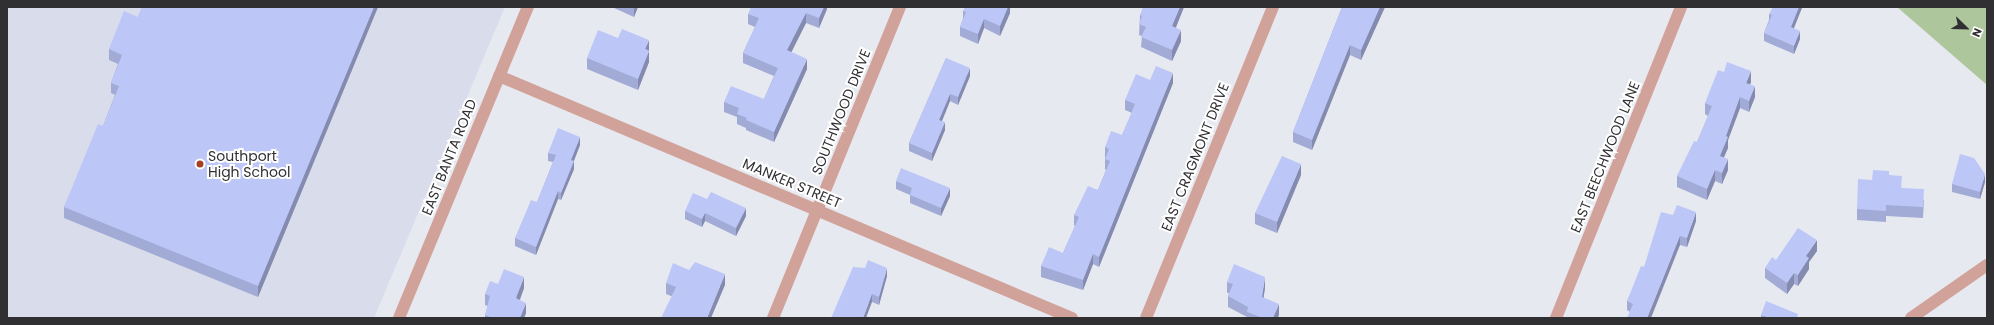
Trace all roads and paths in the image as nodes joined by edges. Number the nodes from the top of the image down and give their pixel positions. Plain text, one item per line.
1 (528, 7) edge
2 (900, 7) edge
3 (1273, 7) edge
4 (1681, 7) edge
5 (499, 76) junction
6 (817, 210) junction
7 (1987, 265) edge
8 (399, 318) edge
9 (773, 318) edge
10 (1072, 318) edge
11 (1146, 318) edge
12 (1556, 318) edge
13 (1911, 318) edge

1 - 5 street, EAST BANTA ROAD
2 - 6 street, SOUTHWOOD DRIVE
3 - 11 street, EAST CRAGMONT DRIVE
4 - 12 street, EAST BEECHWOOD LANE
5 - 6 street, MANKER STREET
5 - 8 street, EAST BANTA ROAD
6 - 9 street, SOUTHWOOD DRIVE
6 - 10 street, MANKER STREET
7 - 13 street

